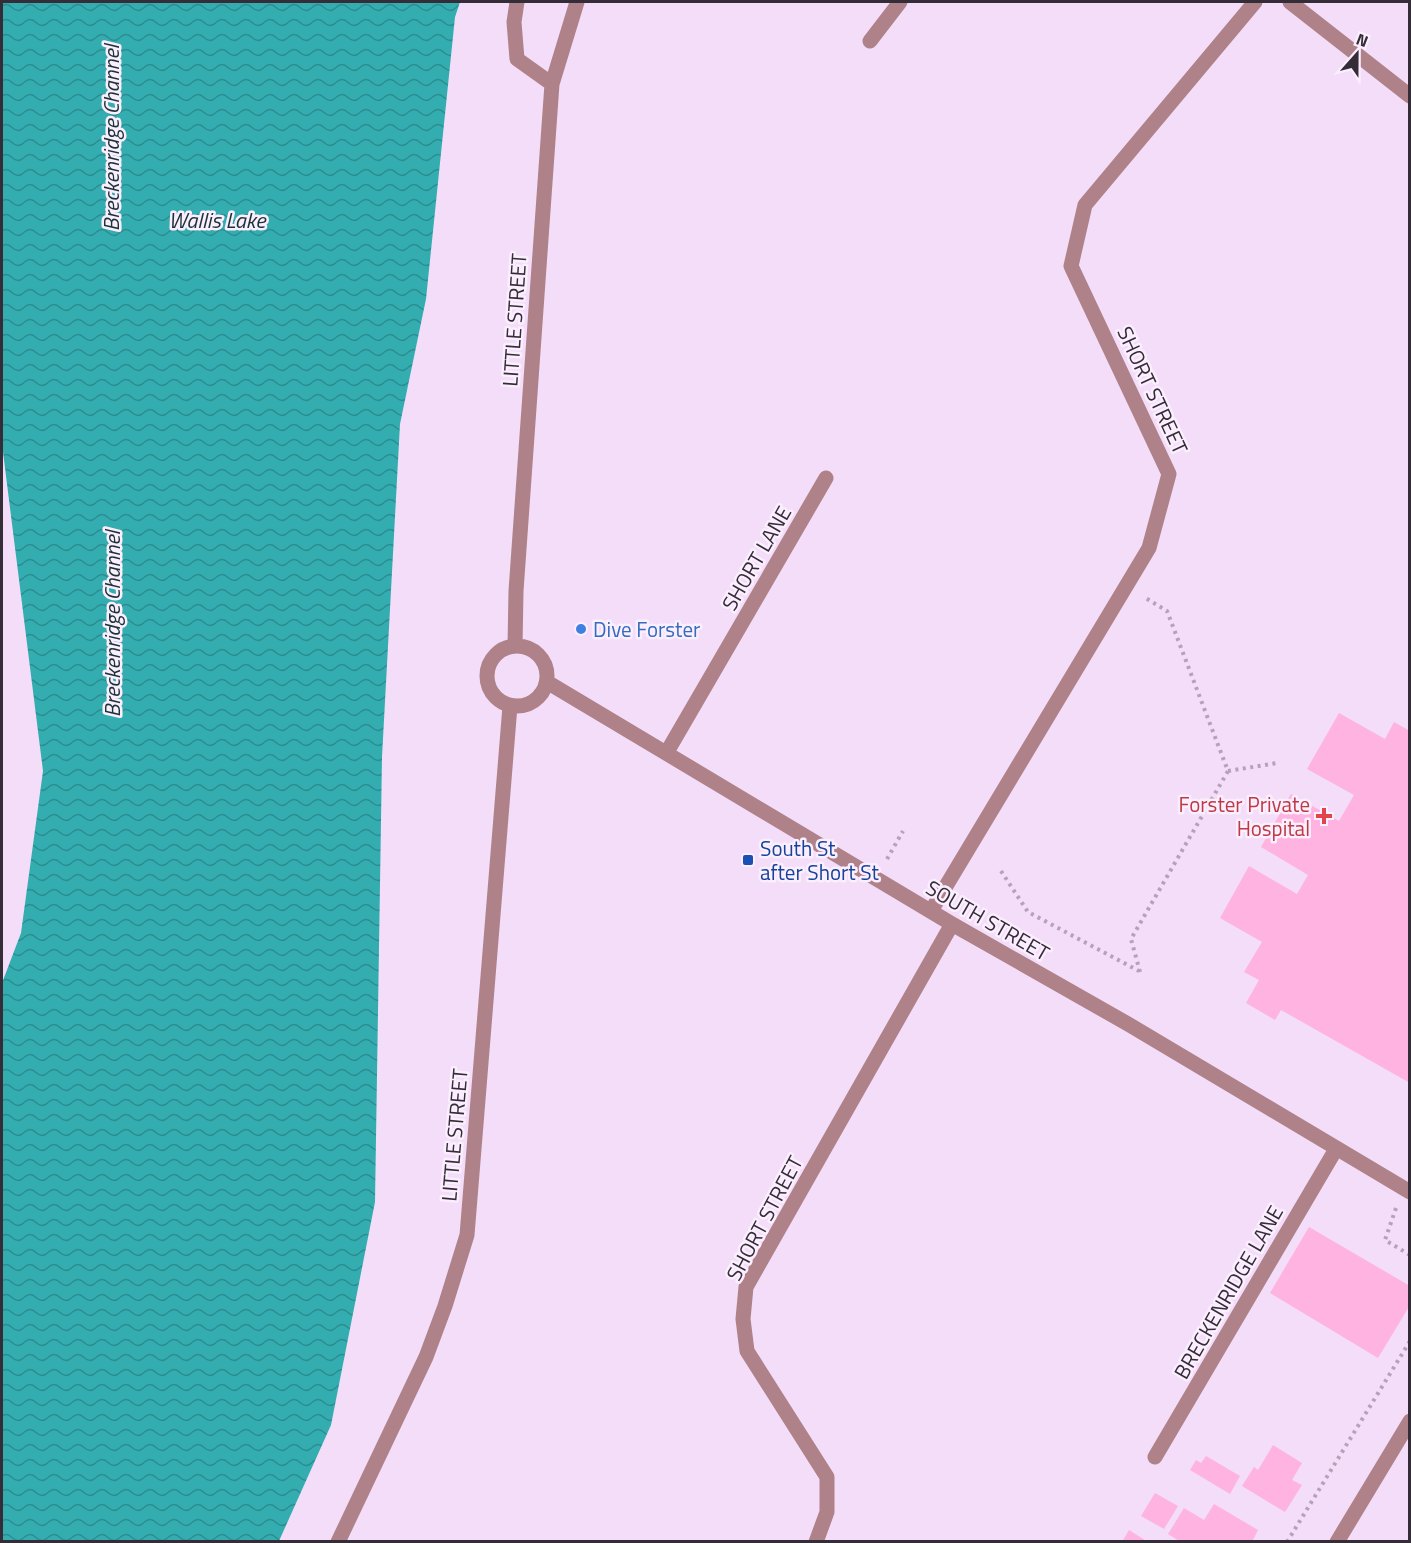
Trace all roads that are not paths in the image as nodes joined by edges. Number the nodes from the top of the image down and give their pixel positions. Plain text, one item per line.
1 (518, 2) edge
2 (577, 2) edge
3 (900, 2) edge
4 (1255, 2) edge
5 (1290, 2) edge
6 (870, 41) dead end
7 (552, 84) junction
8 (1410, 96) edge
9 (826, 478) dead end
10 (515, 646) junction
11 (547, 681) junction
12 (510, 706) junction
13 (667, 752) junction
14 (931, 911) junction
15 (952, 924) junction
16 (1336, 1149) junction
17 (1406, 1190) edge
18 (1410, 1421) edge
19 (1155, 1456) dead end
20 (338, 1542) edge
21 (816, 1542) edge
22 (1337, 1542) edge

1 - 7 street
2 - 7 street, LITTLE STREET
3 - 6 street
4 - 14 street, SHORT STREET
5 - 8 street
7 - 10 street, LITTLE STREET
9 - 13 street, SHORT LANE
10 - 11 street
10 - 12 street
11 - 12 street
11 - 13 street, SOUTH STREET
12 - 20 street, LITTLE STREET
13 - 14 street, SOUTH STREET
14 - 15 street, SOUTH STREET
15 - 16 street, SOUTH STREET
15 - 21 street, SHORT STREET
16 - 17 street, SOUTH STREET
16 - 19 street, BRECKENRIDGE LANE
18 - 22 street

